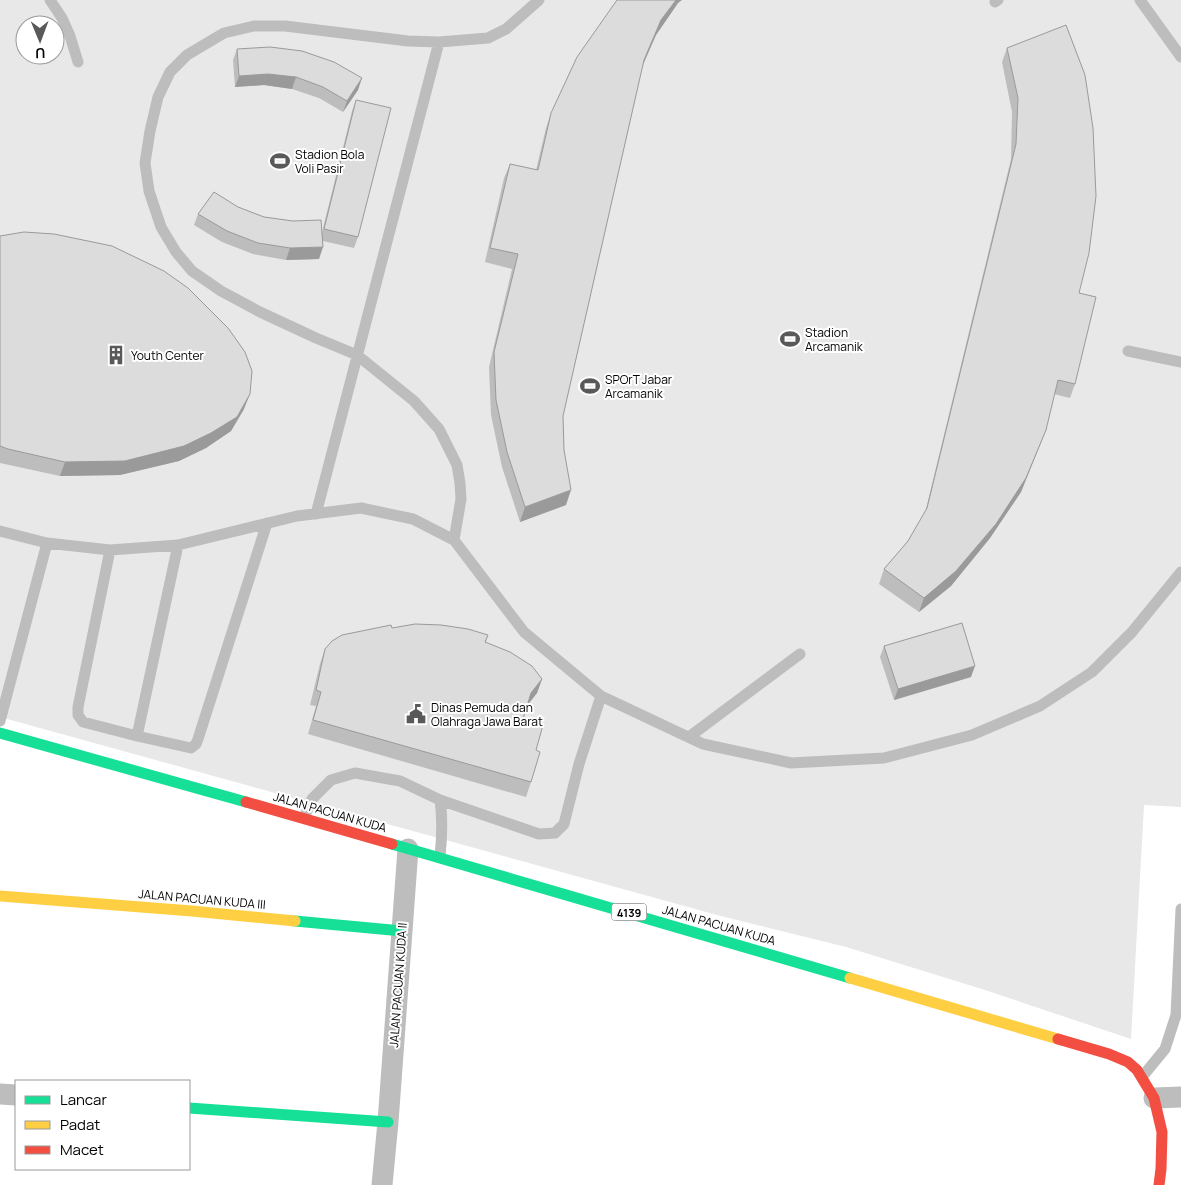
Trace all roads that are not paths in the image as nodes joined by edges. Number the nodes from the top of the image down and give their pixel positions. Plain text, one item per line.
1 (50, 0) edge
2 (539, 0) edge
3 (1140, 0) edge
4 (439, 42) junction
5 (1181, 57) edge
6 (78, 62) dead end
7 (1128, 351) dead end
8 (357, 355) junction
9 (1181, 362) edge
10 (316, 514) junction
11 (267, 523) junction
12 (1, 535) edge
13 (454, 540) junction
14 (47, 543) junction
15 (178, 545) junction
16 (110, 550) junction
17 (1181, 572) edge
18 (800, 654) dead end
19 (601, 696) junction
20 (0, 721) edge
21 (0, 733) edge
22 (137, 736) junction
23 (689, 737) junction
24 (440, 800) junction
25 (304, 818) junction
26 (408, 849) junction
27 (440, 857) junction
28 (0, 896) edge
29 (1181, 909) edge
30 (1180, 924) edge
31 (402, 931) junction
32 (1142, 1076) junction
33 (0, 1094) edge
34 (15, 1095) edge
35 (1181, 1097) edge
36 (1154, 1098) junction
37 (190, 1108) edge
38 (388, 1122) junction
39 (382, 1185) edge
40 (1159, 1185) edge

1 - 6 lane
2 - 4 lane
3 - 5 lane
4 - 8 lane
4 - 8 lane
7 - 9 lane
8 - 10 lane
8 - 13 lane
10 - 11 lane
10 - 13 lane
11 - 15 lane
11 - 22 lane
12 - 14 lane
13 - 19 lane
14 - 16 lane
14 - 20 lane
15 - 16 lane
15 - 22 lane
16 - 22 lane
17 - 23 lane
18 - 23 lane
19 - 23 lane
19 - 24 lane
21 - 25 main road, JALAN PACUAN KUDA / 4139
24 - 25 lane
24 - 27 lane
25 - 26 main road, JALAN PACUAN KUDA / 4139
26 - 27 main road, JALAN PACUAN KUDA / 4139
26 - 31 street, JALAN PACUAN KUDA II
27 - 32 main road, JALAN PACUAN KUDA / 4139
28 - 31 main road, JALAN PACUAN KUDA III
29 - 30 lane
30 - 32 lane
31 - 38 street, JALAN PACUAN KUDA II
32 - 36 main road, JALAN PACUAN KUDA / 4139
33 - 34 street
35 - 36 street
36 - 40 main road, JALAN PACUAN KUDA / 4139
37 - 38 main road
38 - 39 street, JALAN PACUAN KUDA II

